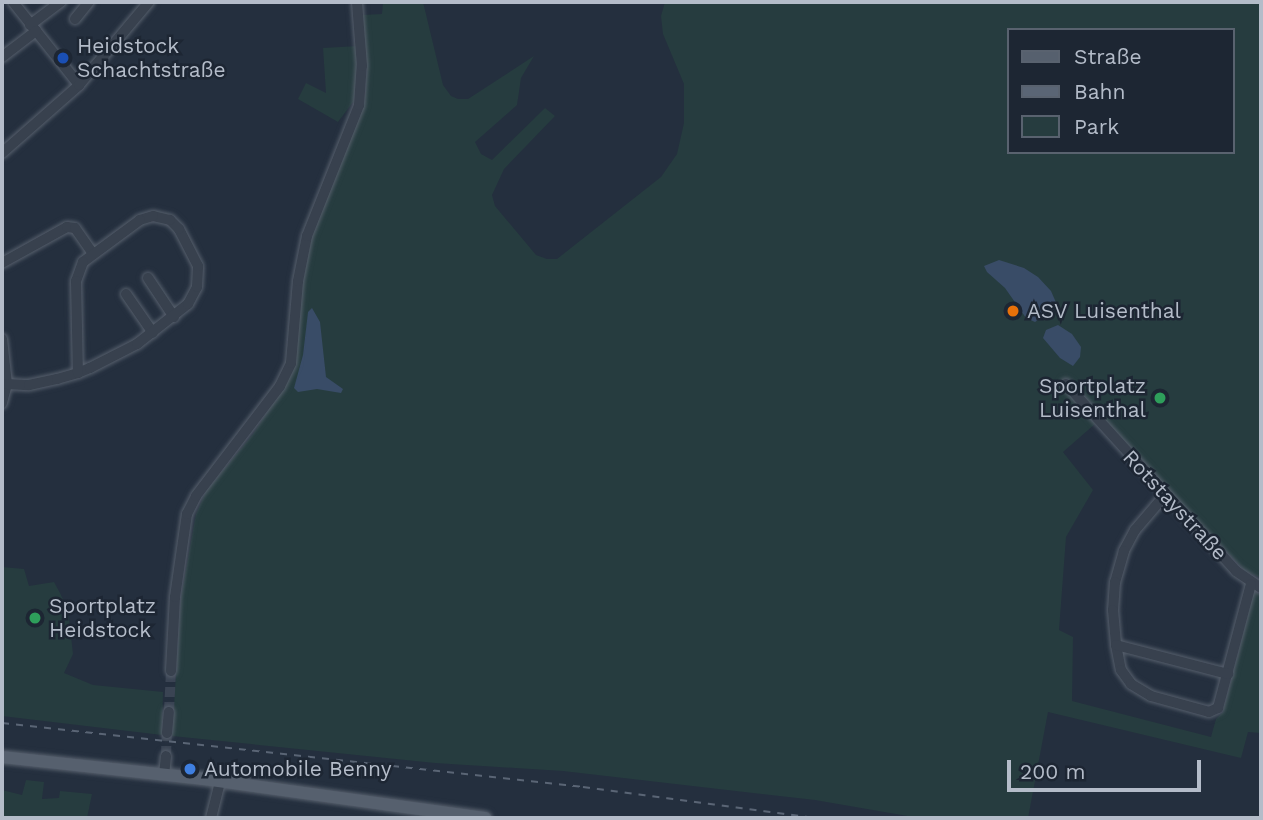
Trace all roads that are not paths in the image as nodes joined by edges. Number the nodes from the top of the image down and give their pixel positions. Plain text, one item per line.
1 (13, 2) edge
2 (61, 2) edge
3 (89, 2) edge
4 (149, 2) edge
5 (357, 2) edge
6 (75, 19) dead end
7 (33, 28) junction
8 (2, 57) edge
9 (79, 85) junction
10 (2, 153) edge
11 (92, 252) junction
12 (2, 263) edge
13 (148, 278) dead end
14 (126, 294) dead end
15 (174, 317) junction
16 (153, 333) junction
17 (2, 339) edge
18 (78, 373) junction
19 (7, 384) junction
20 (1066, 384) dead end
21 (2, 403) edge
22 (1165, 495) junction
23 (1256, 586) edge
24 (1116, 645) junction
25 (171, 671) tunnel mouth
26 (1228, 674) junction
27 (169, 712) tunnel mouth
28 (167, 733) tunnel mouth
29 (166, 756) tunnel mouth
30 (2, 757) edge
31 (164, 775) junction
32 (220, 782) junction
33 (211, 818) edge
34 (485, 818) edge

1 - 7 street
2 - 7 street
3 - 6 street
4 - 9 street
5 - 25 street
7 - 8 street
7 - 9 street
9 - 10 street
11 - 12 street
11 - 15 street
11 - 18 street
13 - 15 street
14 - 16 street
15 - 16 street
16 - 18 street
17 - 19 street
18 - 19 street
19 - 21 street
20 - 22 street, Rotstaystraße
22 - 23 street, Rotstaystraße
22 - 24 street
23 - 26 street
24 - 26 street
24 - 26 street
27 - 28 street
29 - 31 street
30 - 31 main road
31 - 32 main road
32 - 33 street
32 - 34 main road

